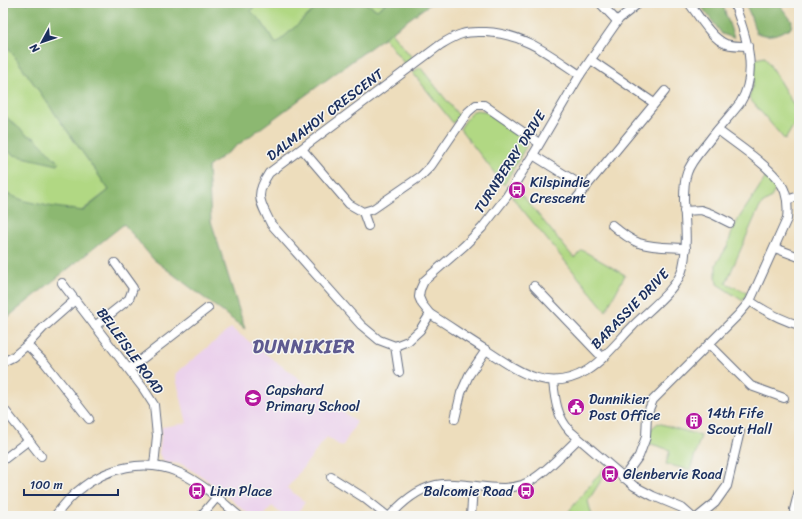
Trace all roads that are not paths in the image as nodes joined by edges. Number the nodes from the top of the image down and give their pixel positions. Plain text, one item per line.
1 (600, 3) edge
2 (639, 3) edge
3 (689, 3) edge
4 (734, 3) edge
5 (617, 21) junction
6 (748, 46) junction
7 (591, 60) junction
8 (580, 75) junction
9 (664, 91) dead end
10 (654, 104) junction
11 (718, 130) junction
12 (539, 143) junction
13 (302, 149) junction
14 (533, 155) junction
15 (586, 188) junction
16 (799, 196) edge
17 (576, 199) dead end
18 (787, 200) junction
19 (684, 211) junction
20 (362, 212) junction
21 (730, 223) dead end
22 (368, 226) dead end
23 (612, 226) dead end
24 (686, 248) junction
25 (775, 248) junction
26 (799, 257) edge
27 (115, 263) dead end
28 (62, 283) dead end
29 (534, 286) dead end
30 (75, 300) junction
31 (750, 301) junction
32 (208, 308) dead end
33 (430, 314) junction
34 (799, 325) edge
35 (95, 326) junction
36 (708, 344) junction
37 (27, 345) junction
38 (395, 346) junction
39 (486, 350) junction
40 (602, 357) junction
41 (3, 362) edge
42 (129, 369) junction
43 (399, 372) dead end
44 (553, 381) junction
45 (784, 398) dead end
46 (3, 408) edge
47 (89, 419) dead end
48 (455, 419) dead end
49 (740, 431) dead end
50 (578, 439) junction
51 (29, 440) junction
52 (41, 456) dead end
53 (3, 460) edge
54 (154, 466) junction
55 (331, 477) dead end
56 (623, 478) junction
57 (473, 486) junction
58 (799, 490) edge
59 (217, 497) junction
60 (55, 516) edge
61 (201, 516) edge
62 (239, 516) edge
63 (388, 516) edge
64 (471, 516) edge
65 (692, 516) edge
66 (699, 516) edge
67 (795, 516) edge

1 - 5 street
2 - 5 street, TURNBERRY DRIVE
3 - 6 street
4 - 6 street, BARASSIE DRIVE
5 - 7 street, TURNBERRY DRIVE
6 - 11 street, BARASSIE DRIVE
7 - 8 street, TURNBERRY DRIVE
7 - 10 street
8 - 12 street, TURNBERRY DRIVE
8 - 13 street, DALMAHOY CRESCENT
9 - 10 street
10 - 15 street
11 - 18 street
11 - 19 street, BARASSIE DRIVE
12 - 14 street, TURNBERRY DRIVE
12 - 20 street
13 - 20 street
13 - 38 street, DALMAHOY CRESCENT
14 - 15 street
14 - 33 street, TURNBERRY DRIVE
15 - 17 street
16 - 18 street
18 - 25 street
19 - 21 street
19 - 24 street, BARASSIE DRIVE
20 - 22 street
23 - 24 street
24 - 40 street, BARASSIE DRIVE
25 - 26 street
25 - 31 street
27 - 35 street
28 - 30 street, BELLEISLE ROAD
29 - 40 street
30 - 35 street, BELLEISLE ROAD
30 - 37 street
31 - 34 street
31 - 36 street
32 - 42 street
33 - 38 street
33 - 39 street, TURNBERRY DRIVE
35 - 42 street, BELLEISLE ROAD
36 - 45 street
36 - 56 street
37 - 41 street
37 - 47 street
38 - 43 street
39 - 44 street, BARASSIE DRIVE
39 - 48 street
40 - 44 street, BARASSIE DRIVE
42 - 54 street, BELLEISLE ROAD
44 - 50 street
46 - 51 street
49 - 66 street
50 - 56 street
50 - 57 street
51 - 52 street
51 - 53 street
54 - 59 street
54 - 60 street
55 - 63 street
56 - 65 street
57 - 63 street
57 - 64 street
58 - 67 street
59 - 61 street
59 - 62 street

